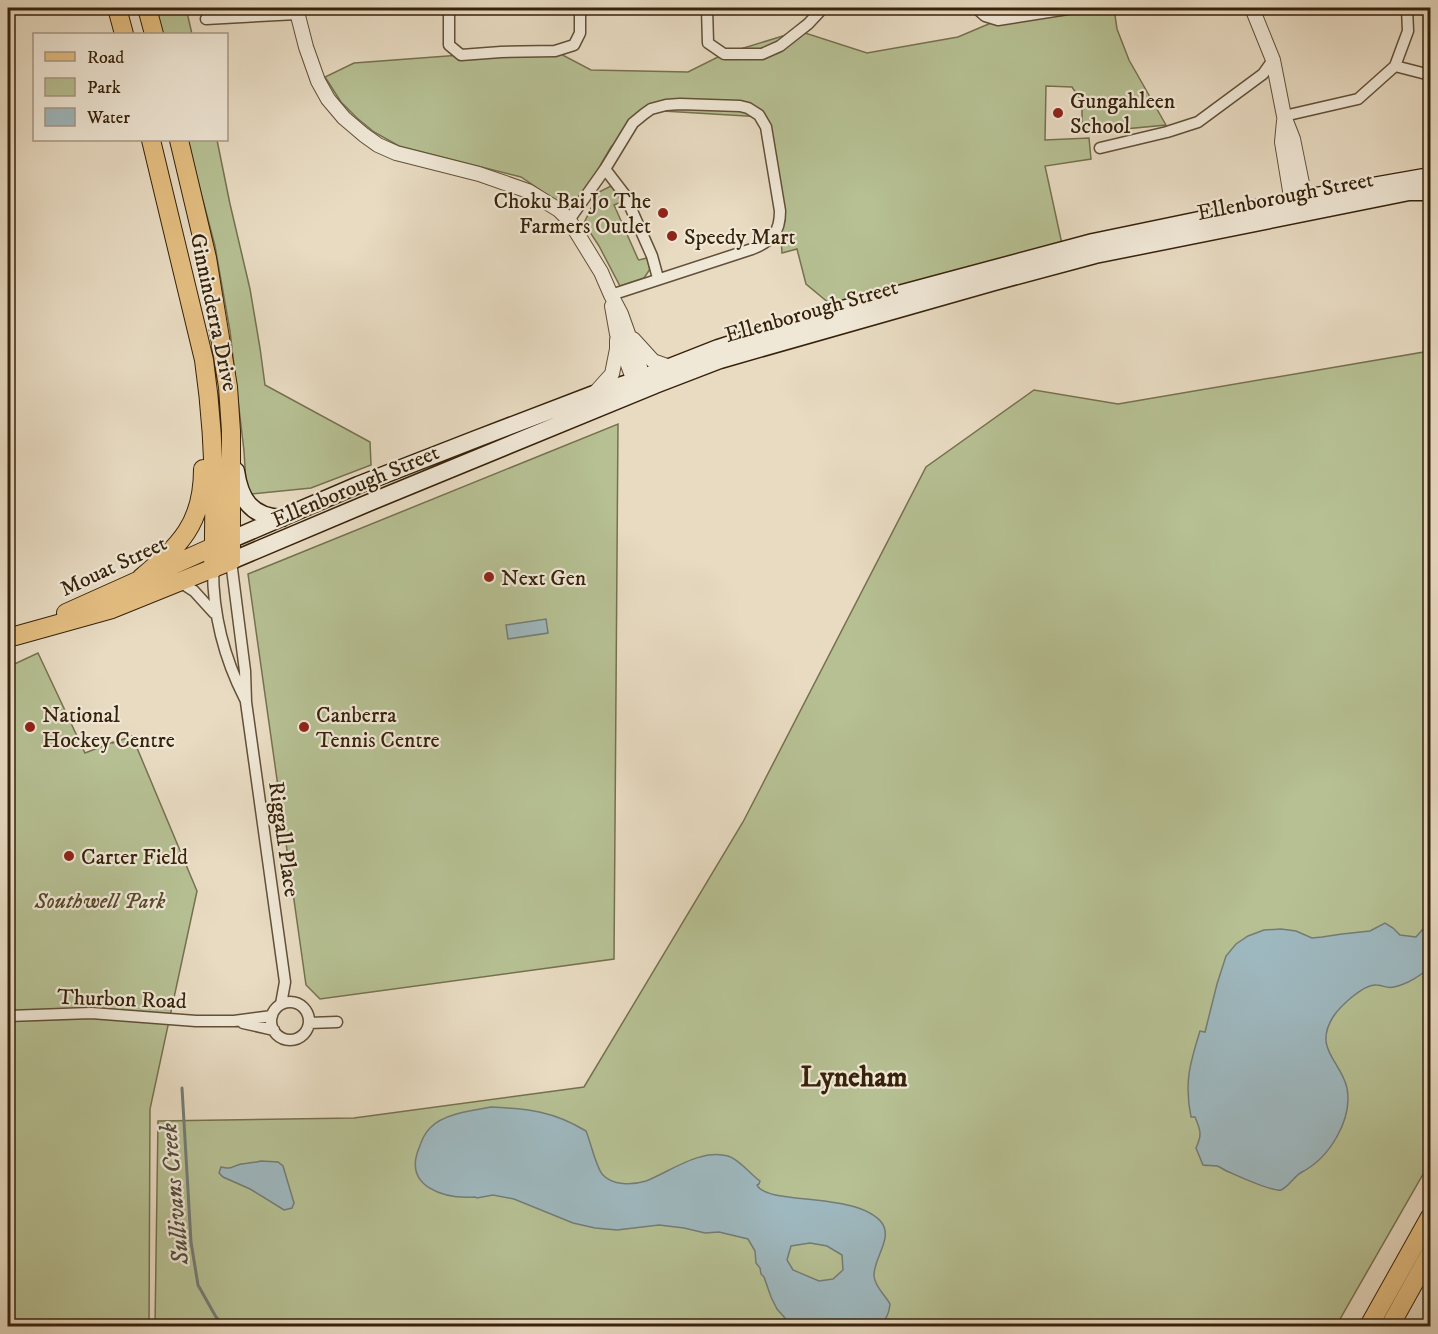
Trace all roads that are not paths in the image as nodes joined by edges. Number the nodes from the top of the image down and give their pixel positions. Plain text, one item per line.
1 (117, 8) edge
2 (147, 8) edge
3 (449, 8) edge
4 (580, 8) edge
5 (707, 8) edge
6 (823, 8) edge
7 (976, 8) edge
8 (1074, 8) edge
9 (1252, 8) edge
10 (1407, 8) edge
11 (296, 11) edge
12 (206, 19) dead end
13 (124, 33) edge
14 (154, 33) edge
15 (1273, 60) junction
16 (1395, 66) junction
17 (1431, 75) edge
18 (1284, 116) junction
19 (151, 141) edge
20 (179, 141) edge
21 (1100, 148) dead end
22 (605, 169) junction
23 (1431, 176) edge
24 (1431, 192) edge
25 (1300, 207) junction
26 (569, 220) junction
27 (658, 278) junction
28 (189, 291) junction
29 (611, 295) junction
30 (623, 335) junction
31 (670, 367) junction
32 (640, 385) junction
33 (594, 394) junction
34 (231, 431) junction
35 (282, 518) junction
36 (222, 543) junction
37 (231, 561) junction
38 (213, 569) junction
39 (141, 578) junction
40 (180, 582) junction
41 (216, 615) junction
42 (11, 638) edge
43 (246, 702) junction
44 (285, 982) junction
45 (281, 1004) junction
46 (299, 1004) junction
47 (8, 1016) edge
48 (272, 1016) junction
49 (234, 1021) junction
50 (337, 1022) dead end
51 (309, 1023) junction
52 (274, 1030) junction
53 (1431, 1217) edge
54 (1431, 1254) edge
55 (1369, 1326) edge
56 (1390, 1326) edge

1 - 13 main road
2 - 14 main road
3 - 4 street
5 - 6 street
7 - 8 street
9 - 15 street
10 - 16 street
11 - 12 street
11 - 26 street
15 - 18 street
15 - 21 street
16 - 17 street
16 - 18 street
18 - 25 street
19 - 28 main road, Ginninderra Drive
20 - 34 main road, Ginninderra Drive
22 - 26 street
22 - 27 street
22 - 27 street
23 - 25 main road, Ellenborough Street
24 - 25 main road, Ellenborough Street
25 - 31 main road, Ellenborough Street
25 - 32 main road, Ellenborough Street
26 - 29 street
27 - 29 street
28 - 36 main road, Ginninderra Drive
28 - 39 main road
29 - 30 street
30 - 31 street
30 - 32 street
30 - 33 street
31 - 32 main road, Ellenborough Street
32 - 33 main road, Ellenborough Street
32 - 37 main road, Ellenborough Street
33 - 35 main road, Ellenborough Street
34 - 35 main road
34 - 36 main road, Ginninderra Drive
35 - 36 main road, Ellenborough Street
36 - 37 main road, Ginninderra Drive
36 - 38 main road, Ginninderra Drive
36 - 39 main road, Mouat Street
37 - 38 main road, Mouat Street
37 - 43 street, Riggall Place
38 - 40 main road, Mouat Street
38 - 41 street, Riggall Place
39 - 42 main road, Mouat Street
40 - 41 street, Riggall Place
40 - 42 main road, Mouat Street
41 - 43 street, Riggall Place
43 - 44 street, Riggall Place
44 - 45 street, Riggall Place
44 - 46 street, Riggall Place
45 - 46 street
45 - 48 street
46 - 51 street
47 - 49 street, Thurbon Road
48 - 49 street, Thurbon Road
48 - 52 street
49 - 52 street, Thurbon Road
50 - 51 street
51 - 52 street
53 - 55 main road
54 - 56 main road

